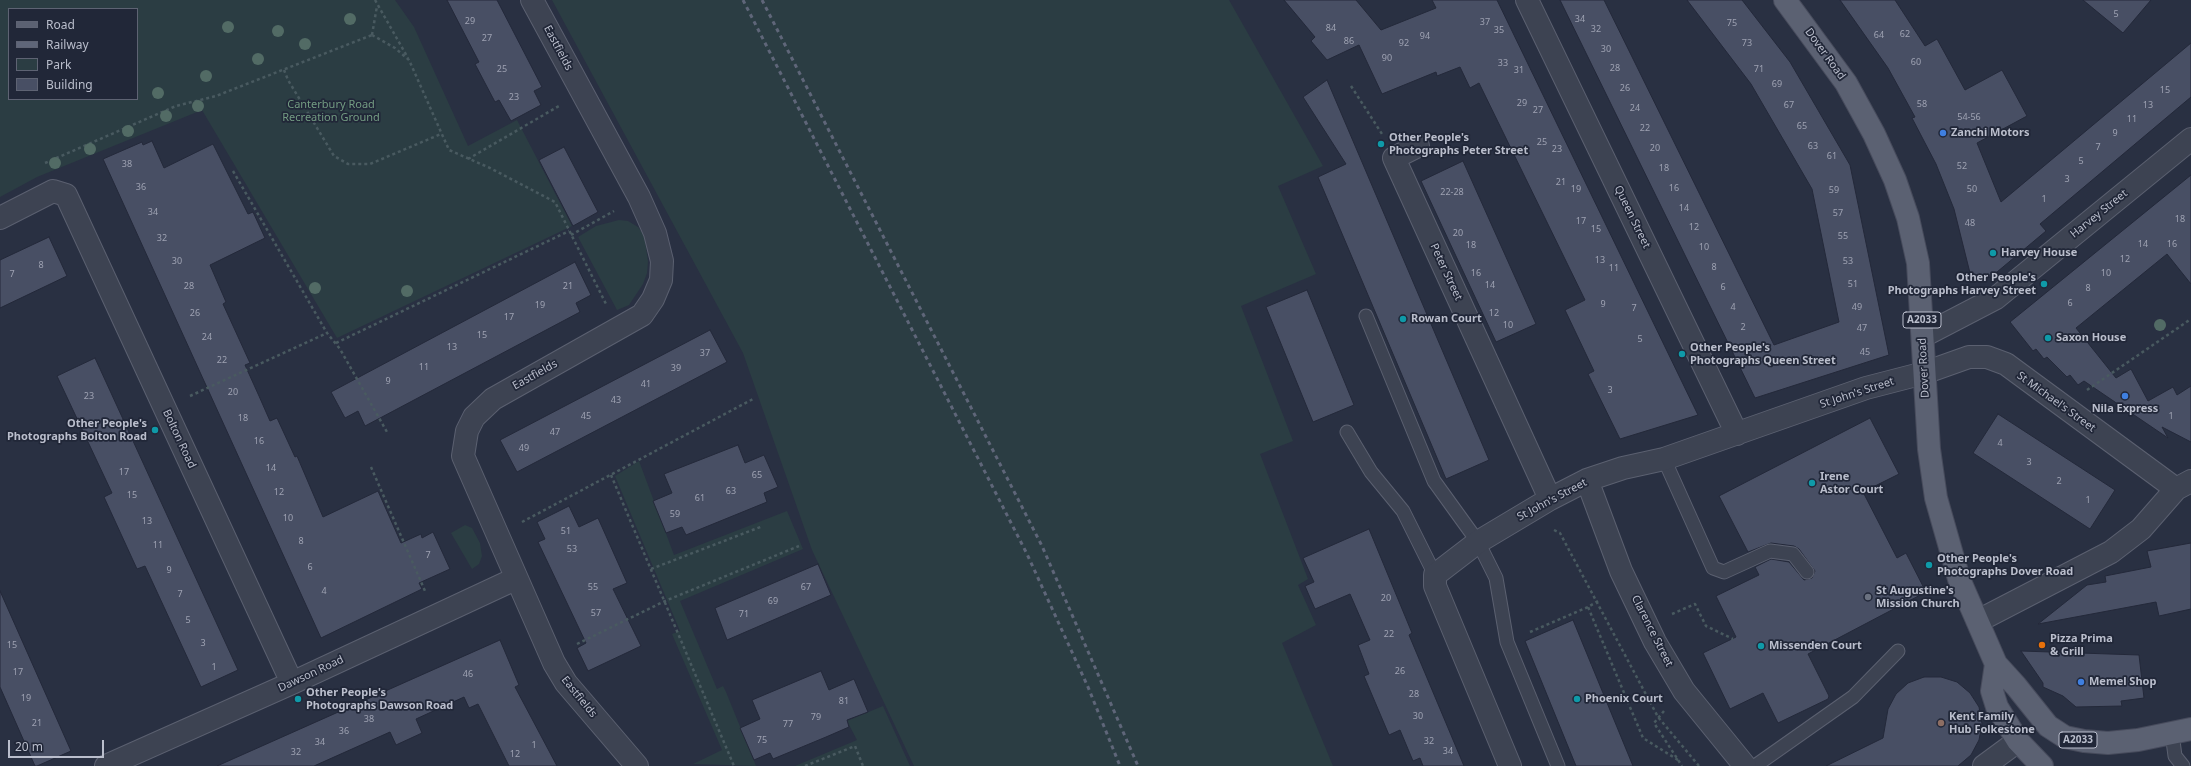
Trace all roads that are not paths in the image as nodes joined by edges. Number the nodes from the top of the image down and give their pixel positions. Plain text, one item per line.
1 (532, 0) edge
2 (1527, 0) edge
3 (1785, 0) edge
4 (2191, 139) edge
5 (1418, 146) dead end
6 (0, 218) edge
7 (1366, 316) dead end
8 (1923, 336) junction
9 (1924, 373) junction
10 (1347, 432) dead end
11 (1737, 434) junction
12 (1664, 459) junction
13 (1587, 480) junction
14 (2184, 485) edge
15 (1550, 499) junction
16 (1478, 542) junction
17 (1807, 572) dead end
18 (1435, 574) junction
19 (515, 579) junction
20 (1978, 621) junction
21 (1898, 650) dead end
22 (1996, 664) junction
23 (292, 683) junction
24 (2181, 731) edge
25 (2018, 741) junction
26 (106, 766) edge
27 (637, 766) edge
28 (1510, 766) edge
29 (1558, 766) edge
30 (1745, 766) edge
31 (1754, 766) edge
32 (1984, 766) edge
33 (2042, 766) edge
34 (2183, 766) edge

1 - 19 street, Eastfields
2 - 11 street, Queen Street
3 - 8 main road, Dover Road / A2033
4 - 8 street, Harvey Street
5 - 15 street, Peter Street
6 - 23 street, Bolton Road
7 - 16 lane
8 - 9 main road, Dover Road / A2033
9 - 11 street, St John's Street
9 - 14 street, St Michael's Street
9 - 20 main road, Dover Road / A2033
10 - 18 lane
11 - 12 street, St John's Street
12 - 13 street, St John's Street
12 - 17 lane
13 - 15 street, St John's Street
13 - 30 street, Clarence Street
14 - 20 street, St Michael's Street
15 - 16 street, St John's Street
16 - 18 street, St John's Street
16 - 29 lane
18 - 28 street
19 - 23 street, Dawson Road
19 - 27 street, Eastfields
20 - 22 main road, Dover Road / A2033
21 - 31 lane
22 - 24 main road, A2033
22 - 25 main road
23 - 26 street, Dawson Road
24 - 34 lane
25 - 32 street
25 - 33 main road

